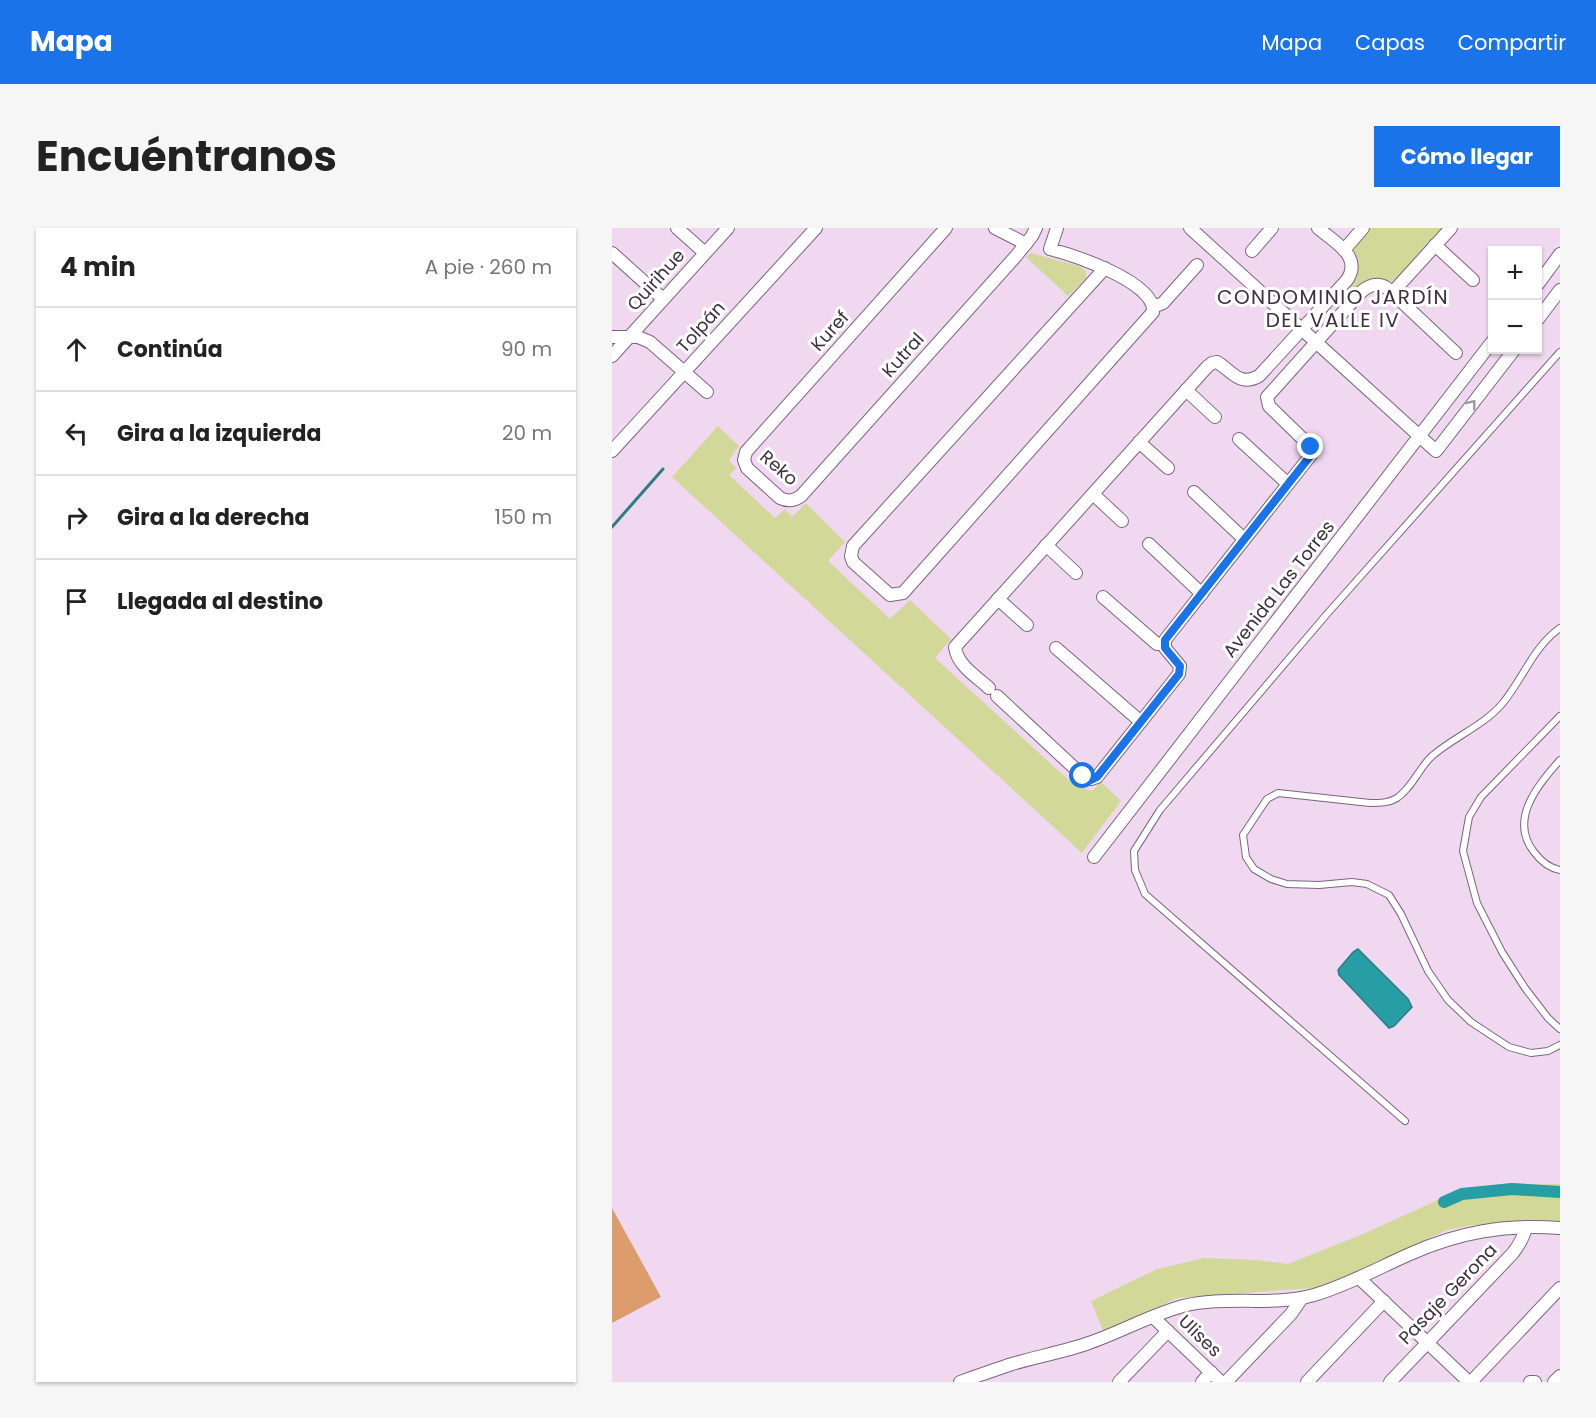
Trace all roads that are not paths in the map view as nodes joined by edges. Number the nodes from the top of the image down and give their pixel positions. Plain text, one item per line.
1 (677, 228) edge
2 (728, 228) edge
3 (946, 228) edge
4 (995, 228) edge
5 (1036, 228) edge
6 (1057, 228) edge
7 (1190, 228) edge
8 (1272, 228) edge
9 (1318, 228) edge
10 (1363, 228) edge
11 (1451, 228) edge
12 (808, 231) edge
13 (1026, 244) junction
14 (1435, 245) junction
15 (1344, 250) junction
16 (1252, 251) dead end
17 (612, 253) edge
18 (705, 253) junction
19 (1560, 254) edge
20 (1197, 266) dead end
21 (1105, 268) junction
22 (1542, 279) edge
23 (1473, 280) dead end
24 (1560, 290) edge
25 (1392, 293) junction
26 (663, 299) junction
27 (1153, 307) junction
28 (1542, 314) edge
29 (1302, 329) junction
30 (612, 337) edge
31 (630, 337) junction
32 (1316, 342) junction
33 (1488, 347) edge
34 (1560, 352) edge
35 (1456, 353) dead end
36 (1511, 354) edge
37 (612, 356) edge
38 (685, 372) junction
39 (1186, 390) junction
40 (707, 392) dead end
41 (1215, 417) dead end
42 (1421, 436) junction
43 (1239, 440) dead end
44 (1139, 442) junction
45 (612, 451) edge
46 (744, 460) joint
47 (1168, 468) dead end
48 (1288, 484) junction
49 (1194, 492) dead end
50 (1093, 494) junction
51 (792, 501) joint
52 (1122, 521) dead end
53 (1244, 539) junction
54 (1149, 544) dead end
55 (1046, 545) junction
56 (1076, 573) dead end
57 (1202, 594) junction
58 (1103, 597) dead end
59 (998, 598) junction
60 (1027, 626) dead end
61 (1560, 628) edge
62 (1165, 644) junction
63 (1056, 648) dead end
64 (1560, 716) edge
65 (1141, 722) junction
66 (1560, 760) edge
67 (1094, 857) dead end
68 (1560, 870) edge
69 (1560, 1029) edge
70 (1560, 1045) edge
71 (1405, 1121) dead end
72 (1526, 1227) junction
73 (1560, 1228) edge
74 (1359, 1278) junction
75 (1560, 1288) edge
76 (1302, 1298) junction
77 (1384, 1301) junction
78 (1153, 1317) junction
79 (1168, 1331) junction
80 (1428, 1342) junction
81 (1211, 1372) junction
82 (1560, 1376) edge
83 (960, 1382) edge
84 (1119, 1382) edge
85 (1202, 1382) edge
86 (1224, 1382) edge
87 (1307, 1382) edge
88 (1390, 1382) edge
89 (1470, 1382) edge
90 (1530, 1382) edge
91 (1535, 1382) edge
92 (1554, 1382) edge

1 - 18 street
2 - 18 street, Quirihue
3 - 46 street, Kuref
4 - 13 street
5 - 13 street, Kutral
6 - 21 street
7 - 29 street
8 - 16 street
9 - 15 street
10 - 15 street
11 - 14 street
12 - 38 street, Tolpán
13 - 51 street, Kutral
14 - 23 street
14 - 25 street
15 - 29 street
17 - 26 street
18 - 26 street, Quirihue
19 - 22 street
20 - 27 street
21 - 27 street
21 - 27 street
24 - 28 street
25 - 32 street
25 - 35 street
26 - 31 street, Quirihue
29 - 32 street
29 - 39 street
30 - 31 street
31 - 37 street, Quirihue
31 - 38 street
32 - 42 street
32 - 48 street
33 - 42 street, Avenida Las Torres
34 - 71 lane
42 -> 36 street
38 - 40 street
38 - 45 street, Tolpán
39 - 41 street
39 - 44 street
42 - 67 street, Avenida Las Torres
43 - 48 street
44 - 47 street
44 - 50 street
46 - 51 street, Reko
48 - 53 street
49 - 53 street
50 - 52 street
50 - 55 street
53 - 57 street
54 - 57 street
55 - 56 street
55 - 59 street
57 - 62 street
58 - 62 street
59 - 60 street
59 - 65 street
61 - 70 lane
62 - 65 street
63 - 65 street
64 - 69 lane
66 - 68 lane
72 - 73 street
72 - 74 street
72 - 80 street, Pasaje Gerona
74 - 76 street
74 - 77 street
75 - 89 street
76 - 78 street
76 - 86 street
77 - 80 street
77 - 87 street
78 - 79 street, Ulises
78 - 83 street
79 - 81 street, Ulises
79 - 84 street
80 - 88 street, Pasaje Gerona
80 - 89 street
81 - 85 street
81 - 86 street, Ulises
82 - 92 street
90 - 91 street

